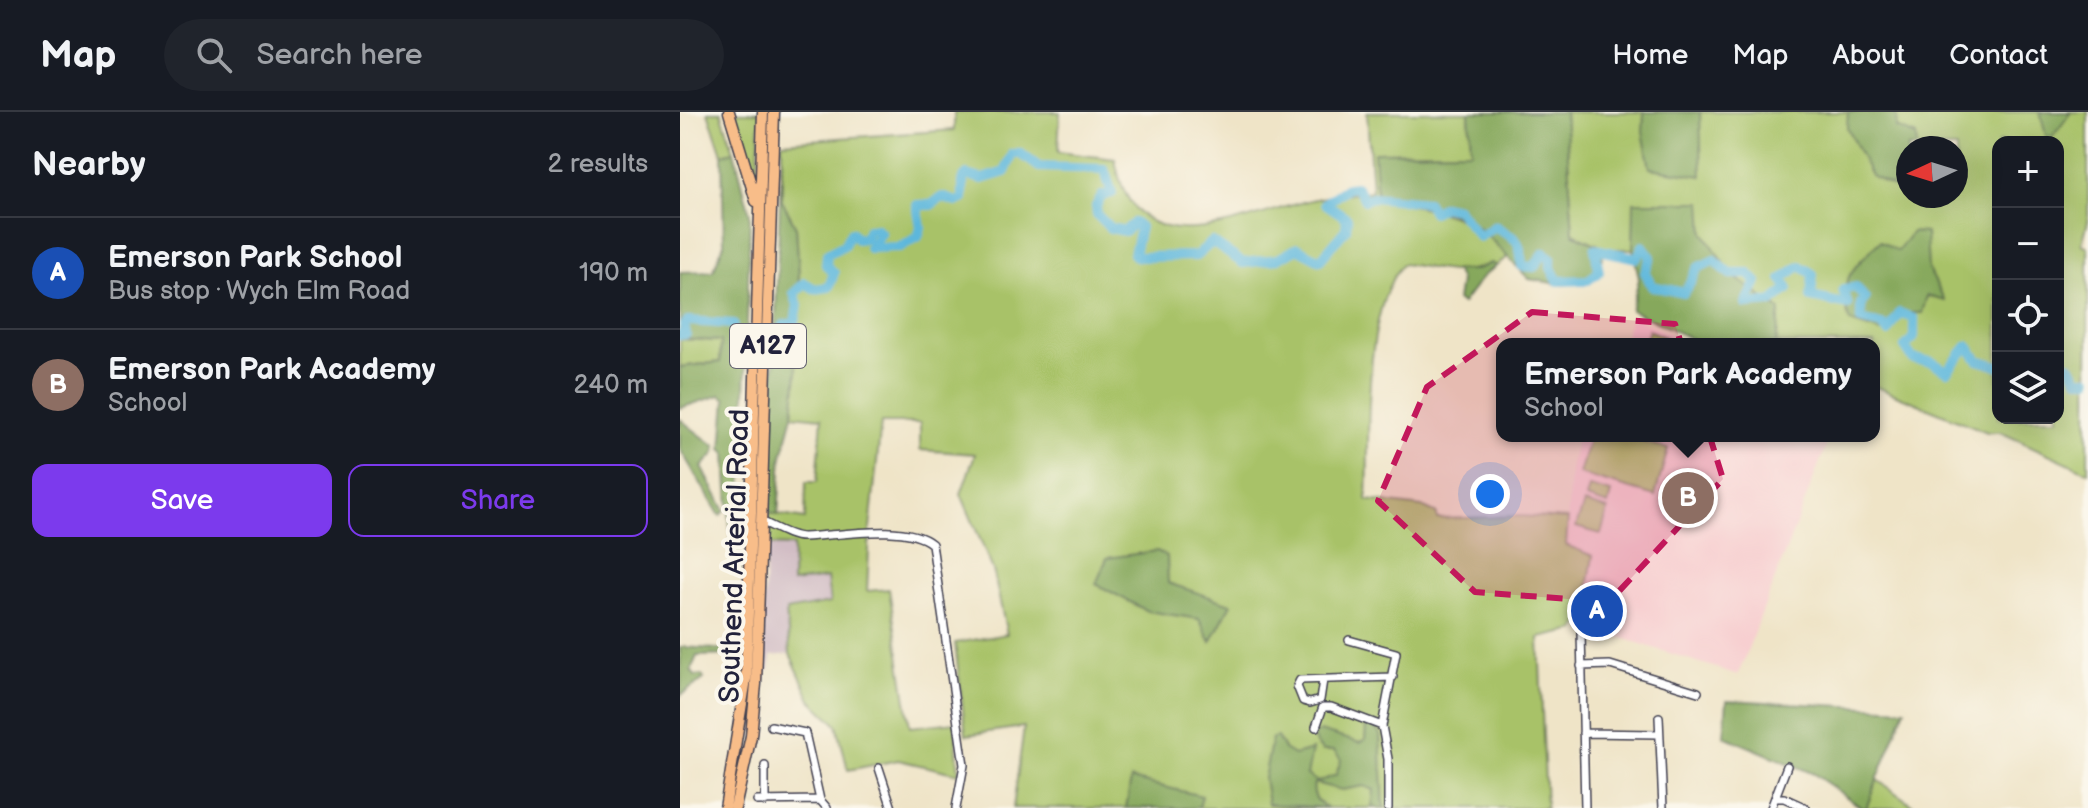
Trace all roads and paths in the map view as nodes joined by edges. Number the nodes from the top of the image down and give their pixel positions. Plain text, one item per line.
1 (729, 112) edge
2 (763, 112) edge
3 (774, 112) edge
4 (760, 227) junction
5 (763, 522) junction
6 (1601, 616) dead end
7 (1349, 640) dead end
8 (1581, 666) junction
9 (1393, 677) junction
10 (1323, 680) dead end
11 (1698, 692) dead end
12 (1659, 717) dead end
13 (771, 726) dead end
14 (1382, 726) junction
15 (1316, 727) dead end
16 (1583, 733) junction
17 (1659, 734) junction
18 (765, 766) dead end
19 (1787, 766) dead end
20 (879, 768) dead end
21 (1775, 798) junction
22 (820, 800) junction
23 (725, 808) edge
24 (735, 808) edge
25 (827, 808) edge
26 (892, 808) edge
27 (956, 808) edge
28 (1388, 808) edge
29 (1585, 808) edge
30 (1663, 808) edge
31 (1771, 808) edge
32 (1806, 808) edge

1 - 4 highway
2 - 4 highway, Southend Arterial Road / A127
3 - 5 highway, Southend Arterial Road / A127
4 - 23 highway, Southend Arterial Road / A127
5 - 24 highway, Southend Arterial Road / A127
5 - 27 street
6 - 8 street
7 - 9 street
8 - 11 street
8 - 16 street
9 - 10 street
9 - 14 street
12 - 17 street
13 - 22 street
14 - 15 street
14 - 28 street
16 - 17 street
16 - 29 street
17 - 30 street
18 - 22 street
19 - 21 street
20 - 26 street
21 - 31 street
21 - 32 street
22 - 25 street

